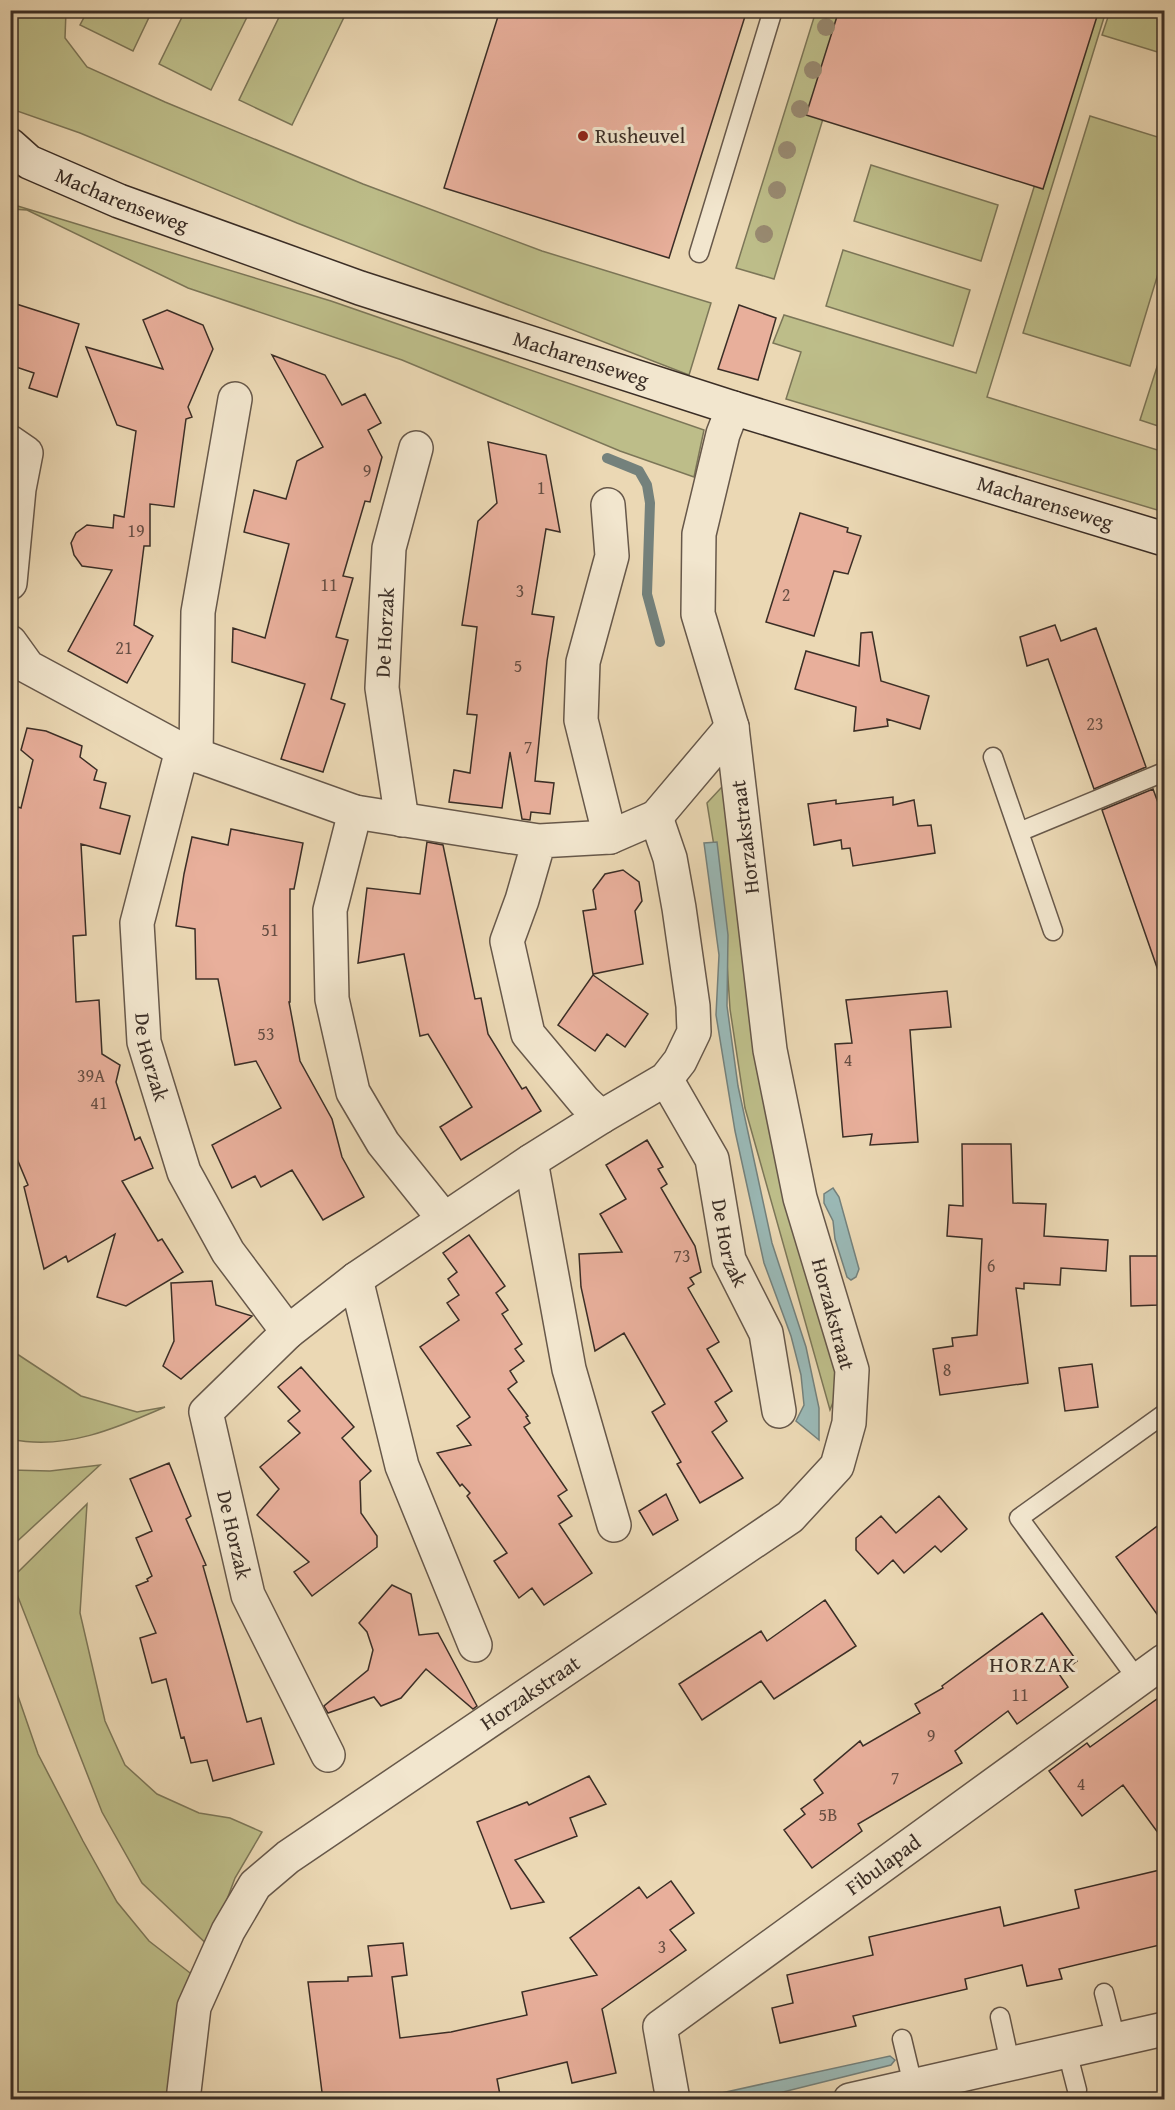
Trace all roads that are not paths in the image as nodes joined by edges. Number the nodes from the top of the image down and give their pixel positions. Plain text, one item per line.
1 (773, 10) edge
2 (10, 145) edge
3 (699, 252) dead end
4 (235, 399) dead end
5 (733, 408) junction
6 (10, 442) edge
7 (417, 448) dead end
8 (608, 505) dead end
9 (1164, 539) edge
10 (10, 583) edge
11 (10, 642) edge
12 (732, 727) junction
13 (189, 753) junction
14 (993, 757) dead end
15 (1164, 772) edge
16 (355, 812) junction
17 (656, 817) junction
18 (402, 820) junction
19 (1019, 832) junction
20 (610, 837) junction
21 (539, 842) junction
22 (1053, 931) dead end
23 (666, 1079) junction
24 (601, 1117) junction
25 (531, 1161) junction
26 (444, 1220) junction
27 (356, 1279) junction
28 (288, 1332) junction
29 (779, 1411) dead end
30 (1164, 1414) edge
31 (614, 1525) dead end
32 (475, 1645) dead end
33 (1164, 1661) edge
34 (1138, 1680) junction
35 (328, 1755) dead end
36 (1104, 1993) dead end
37 (1000, 2017) dead end
38 (1164, 2029) edge
39 (902, 2039) dead end
40 (1116, 2040) junction
41 (1067, 2051) junction
42 (1010, 2063) junction
43 (913, 2085) junction
44 (1077, 2090) dead end
45 (183, 2100) edge
46 (673, 2100) edge
47 (849, 2100) edge

1 - 3 lane
2 - 5 street, Macharenseweg
4 - 13 street, De Horzak
5 - 9 street, Macharenseweg
5 - 12 street, Horzakstraat
6 - 10 street
7 - 18 street, De Horzak
8 - 20 street
11 - 13 street
12 - 17 street
12 - 45 street, Horzakstraat
13 - 16 street
13 - 28 street, De Horzak
14 - 19 lane
15 - 19 lane
16 - 18 street
16 - 26 street
17 - 20 street
17 - 23 street, De Horzak
18 - 21 street
19 - 22 lane
20 - 21 street
21 - 24 street
23 - 24 street, De Horzak
23 - 29 street, De Horzak
24 - 25 street, De Horzak
25 - 26 street, De Horzak
25 - 31 street
26 - 27 street, De Horzak
27 - 28 street, De Horzak
27 - 32 street
28 - 35 street, De Horzak
30 - 34 lane
33 - 34 street, Fibulapad
34 - 46 street, Fibulapad
36 - 40 lane
37 - 42 lane
38 - 40 street
39 - 43 lane
40 - 41 street
41 - 42 street
41 - 44 lane
42 - 43 street
43 - 47 street

